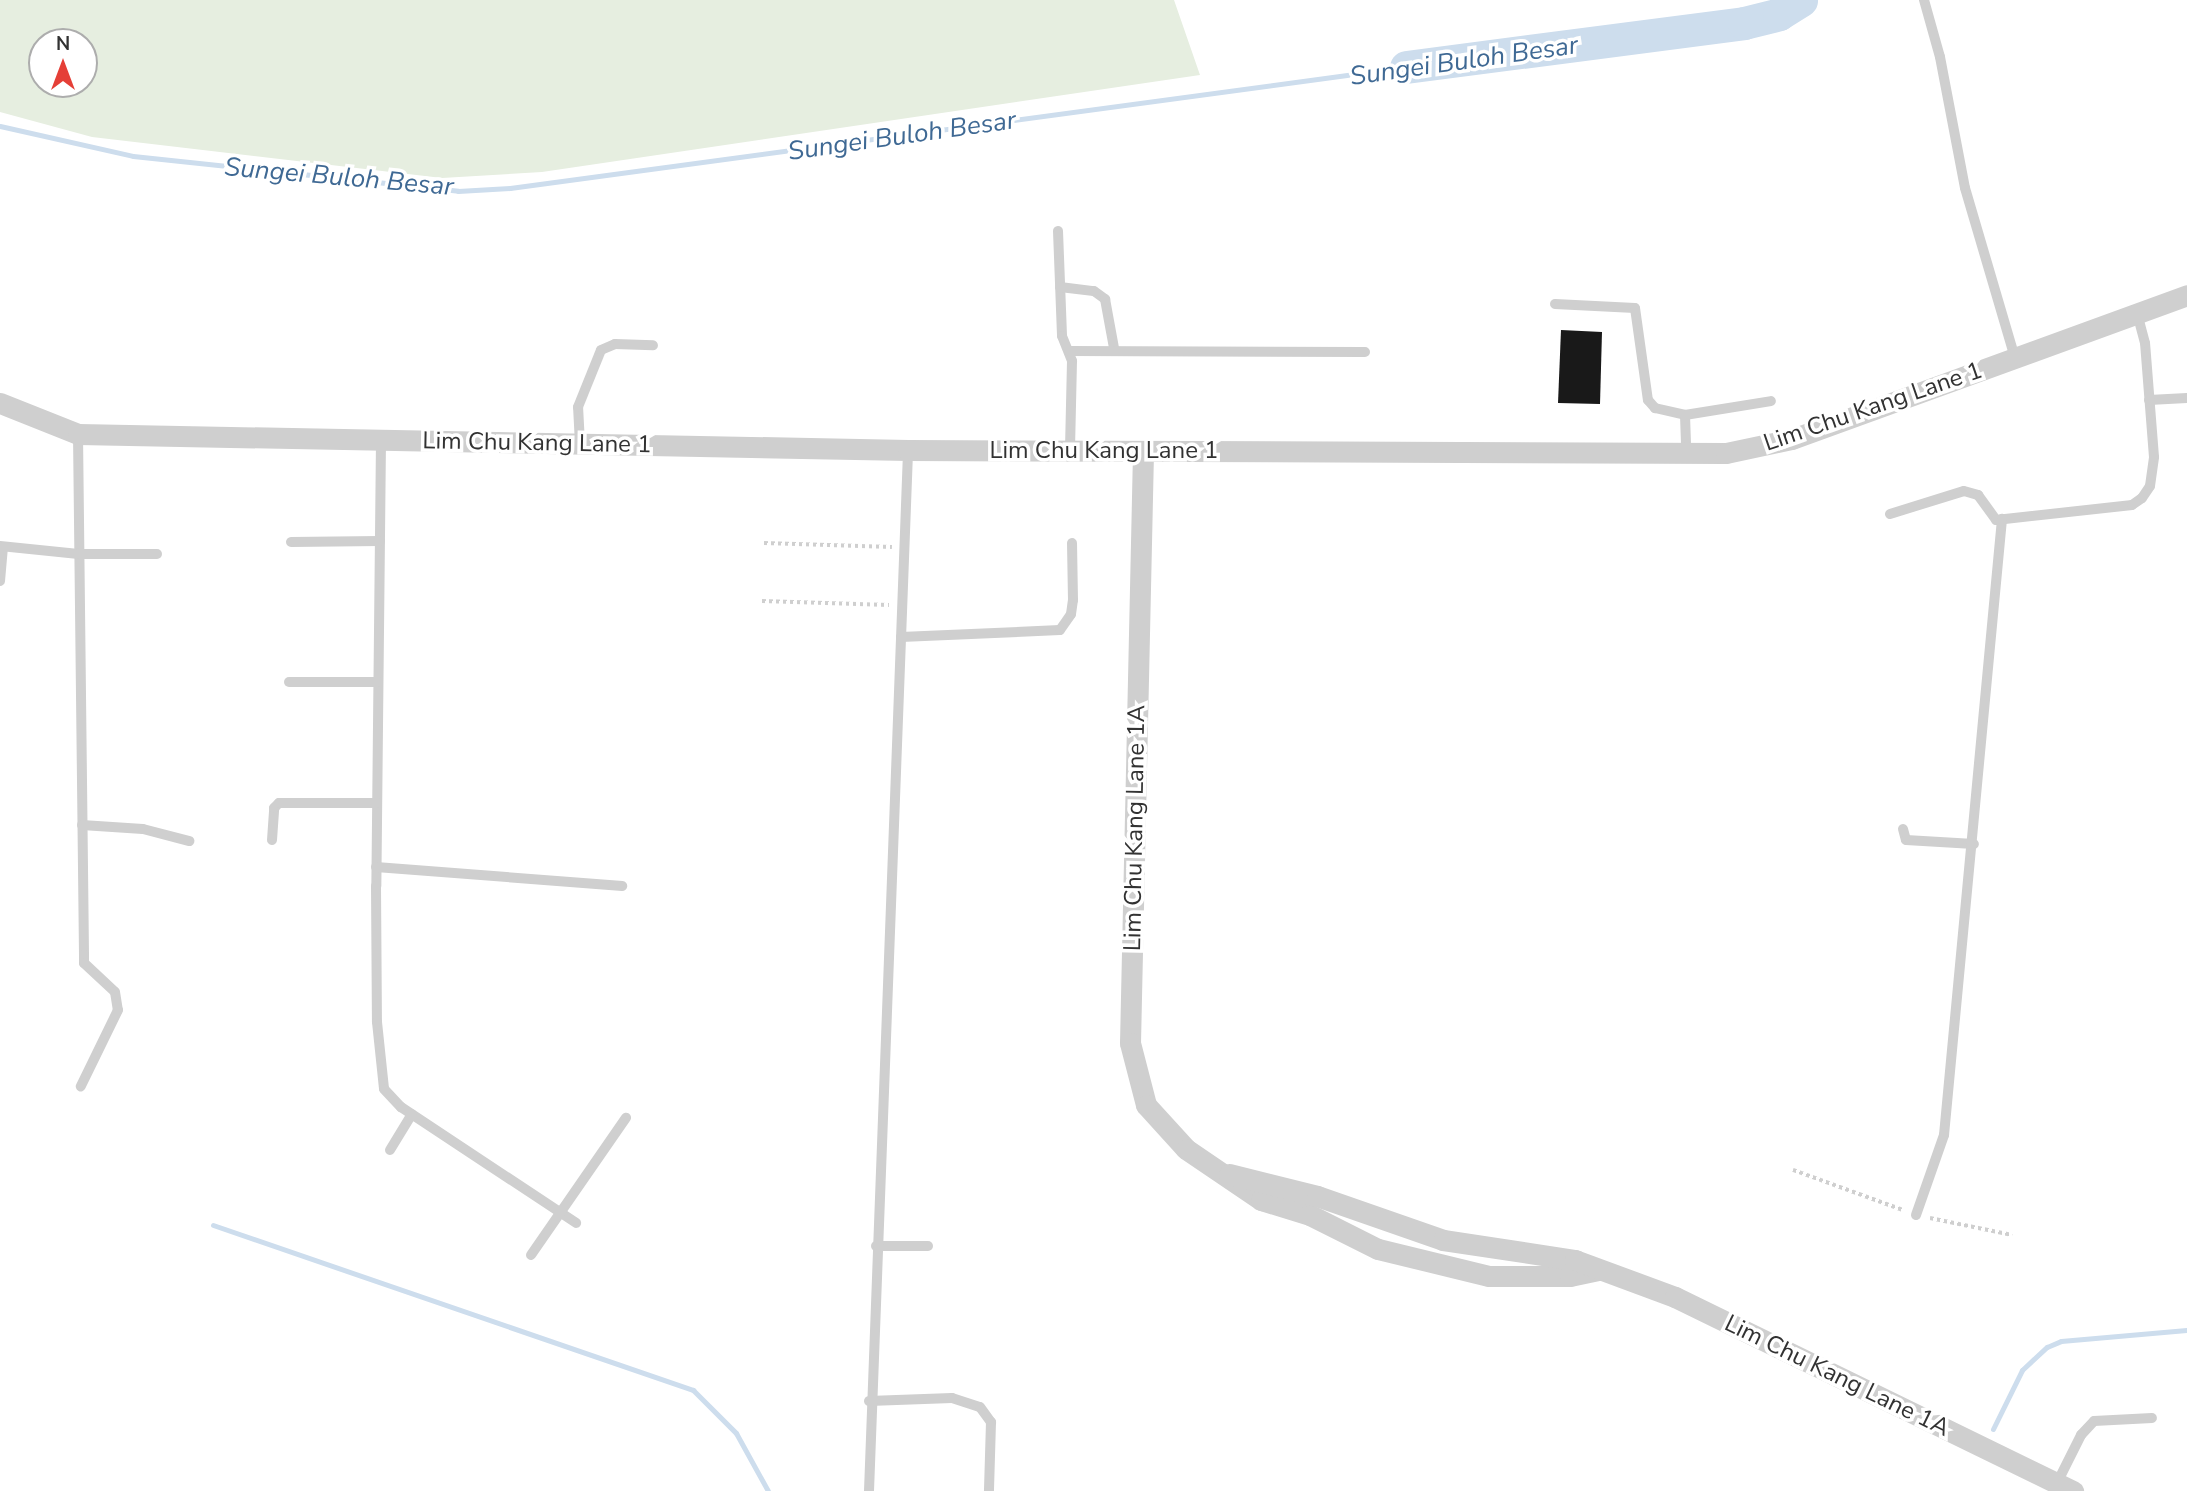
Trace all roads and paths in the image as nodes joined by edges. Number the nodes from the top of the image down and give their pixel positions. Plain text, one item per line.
1 (1924, 0) edge
2 (1058, 231) dead end
3 (1060, 287) junction
4 (2187, 295) edge
5 (1555, 304) dead end
6 (2137, 313) junction
7 (653, 345) dead end
8 (1114, 348) junction
9 (1069, 351) junction
10 (1365, 352) dead end
11 (2015, 358) junction
12 (2187, 398) edge
13 (2149, 400) junction
14 (1771, 401) dead end
15 (0, 403) edge
16 (1685, 415) junction
17 (78, 434) junction
18 (381, 440) junction
19 (580, 444) junction
20 (908, 450) junction
21 (1070, 451) junction
22 (1143, 452) junction
23 (1686, 453) junction
24 (1890, 514) dead end
25 (2002, 519) junction
26 (380, 541) junction
27 (291, 542) dead end
28 (764, 543) dead end
29 (1072, 543) dead end
30 (1, 547) edge
31 (904, 547) junction
32 (79, 554) junction
33 (157, 554) dead end
34 (0, 581) edge
35 (762, 601) dead end
36 (902, 606) junction
37 (901, 636) junction
38 (289, 682) dead end
39 (378, 682) junction
40 (377, 803) junction
41 (82, 825) junction
42 (1903, 830) dead end
43 (272, 840) dead end
44 (189, 841) dead end
45 (1974, 844) junction
46 (376, 867) junction
47 (622, 886) dead end
48 (80, 1086) dead end
49 (412, 1114) junction
50 (626, 1118) dead end
51 (390, 1150) dead end
52 (1793, 1170) dead end
53 (561, 1213) junction
54 (1916, 1215) junction
55 (576, 1223) dead end
56 (2012, 1235) dead end
57 (876, 1245) junction
58 (928, 1245) dead end
59 (531, 1255) dead end
60 (869, 1401) junction
61 (2152, 1418) dead end
62 (2065, 1487) edge
63 (869, 1491) edge
64 (989, 1491) edge

1 - 11 lane
2 - 3 lane
3 - 8 lane
3 - 9 lane
4 - 6 street, Lim Chu Kang Lane 1
5 - 16 lane
6 - 11 street, Lim Chu Kang Lane 1
6 - 13 lane
7 - 19 lane
8 - 9 lane
8 - 10 lane
9 - 21 lane
11 - 23 street, Lim Chu Kang Lane 1
12 - 13 lane
13 - 25 lane
14 - 16 lane
15 - 17 street, Lim Chu Kang Lane 1
16 - 23 lane
17 - 18 street, Lim Chu Kang Lane 1
17 - 32 lane
18 - 19 street, Lim Chu Kang Lane 1
18 - 26 lane
19 - 20 street, Lim Chu Kang Lane 1
20 - 21 street, Lim Chu Kang Lane 1
20 - 31 lane
21 - 22 street, Lim Chu Kang Lane 1
22 - 23 street, Lim Chu Kang Lane 1
22 - 62 street, Lim Chu Kang Lane 1A
24 - 25 lane
25 - 45 lane
26 - 27 lane
26 - 39 lane
28 - 31 path
29 - 37 lane
30 - 32 lane
30 - 34 lane
31 - 36 lane
32 - 33 lane
32 - 41 lane
35 - 36 path
36 - 37 lane
37 - 57 lane
38 - 39 lane
39 - 40 lane
40 - 43 lane
40 - 46 lane
41 - 44 lane
41 - 48 lane
42 - 45 lane
45 - 54 lane
46 - 47 lane
46 - 49 lane
49 - 51 lane
49 - 53 lane
50 - 53 lane
52 - 54 path
53 - 55 lane
53 - 59 lane
54 - 56 path
57 - 58 lane
57 - 60 lane
60 - 63 lane
60 - 64 lane
61 - 62 lane

